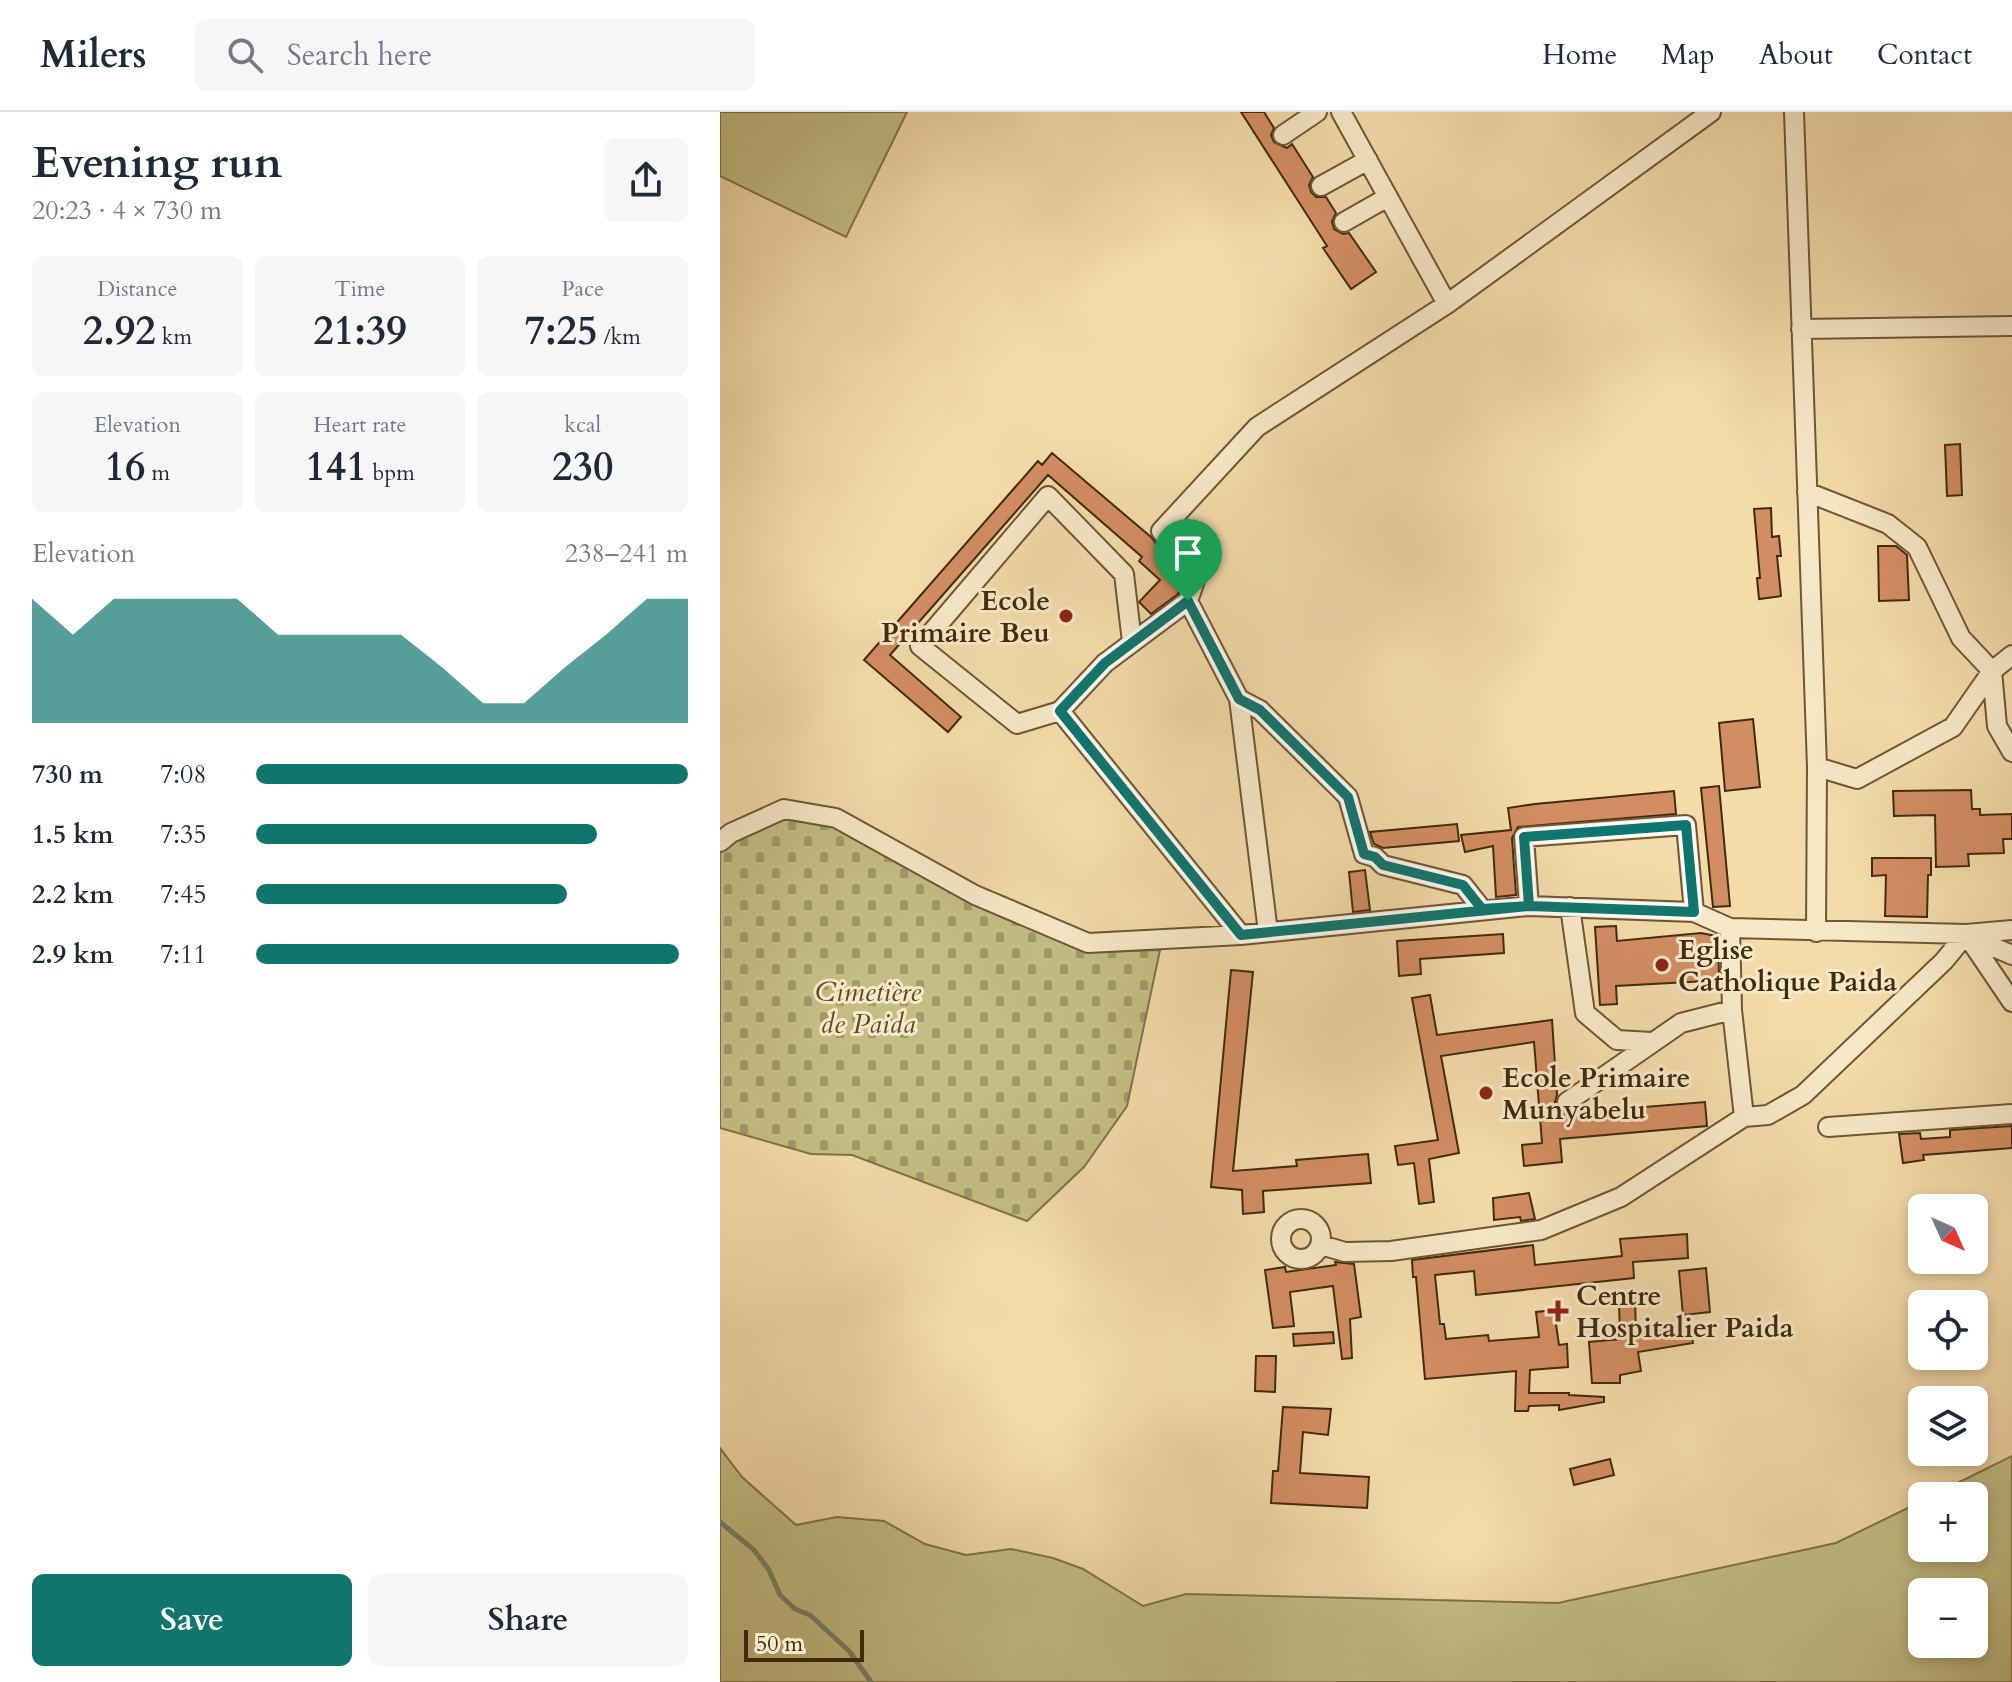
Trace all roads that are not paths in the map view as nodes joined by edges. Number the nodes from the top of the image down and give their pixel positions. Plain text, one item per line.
1 (1317, 112) edge
2 (1341, 112) edge
3 (1711, 112) edge
4 (1794, 112) edge
5 (1283, 135) dead end
6 (1368, 160) junction
7 (1321, 186) dead end
8 (1388, 197) junction
9 (1344, 222) dead end
10 (1447, 304) junction
11 (2012, 326) edge
12 (1801, 329) junction
13 (1807, 492) junction
14 (1188, 601) junction
15 (1132, 642) junction
16 (2012, 655) edge
17 (1992, 671) junction
18 (1239, 699) junction
19 (1060, 711) junction
20 (2012, 752) edge
21 (1817, 767) junction
22 (724, 833) edge
23 (1529, 906) junction
24 (1570, 907) junction
25 (1482, 909) junction
26 (1694, 912) junction
27 (1730, 928) junction
28 (2012, 930) edge
29 (1268, 932) junction
30 (1816, 932) junction
31 (1966, 934) junction
32 (1241, 935) junction
33 (2012, 955) edge
34 (2012, 1002) edge
35 (1732, 1010) junction
36 (1652, 1042) junction
37 (1567, 1102) dead end
38 (2012, 1114) edge
39 (1744, 1117) junction
40 (1828, 1127) dead end
41 (1321, 1245) dead end

1 - 5 street
2 - 6 street
3 - 10 street
4 - 12 street
6 - 7 street
6 - 8 street
8 - 9 street
8 - 10 street
10 - 14 street
11 - 12 street
12 - 13 street
13 - 17 street
13 - 21 street
14 - 15 street
14 - 18 street
15 - 19 street
15 - 19 street
16 - 17 street
17 - 20 street
17 - 21 street
18 - 25 street
18 - 29 street
19 - 32 street
21 - 30 street
22 - 32 street
23 - 24 street
23 - 25 street
23 - 26 street
24 - 26 street
24 - 36 street
25 - 29 street
26 - 27 street
27 - 30 street
27 - 35 street
28 - 31 street
29 - 32 street
30 - 31 street
31 - 33 street
31 - 34 street
31 - 39 street
35 - 36 street
35 - 39 street
36 - 37 street
38 - 40 street
39 - 41 street

